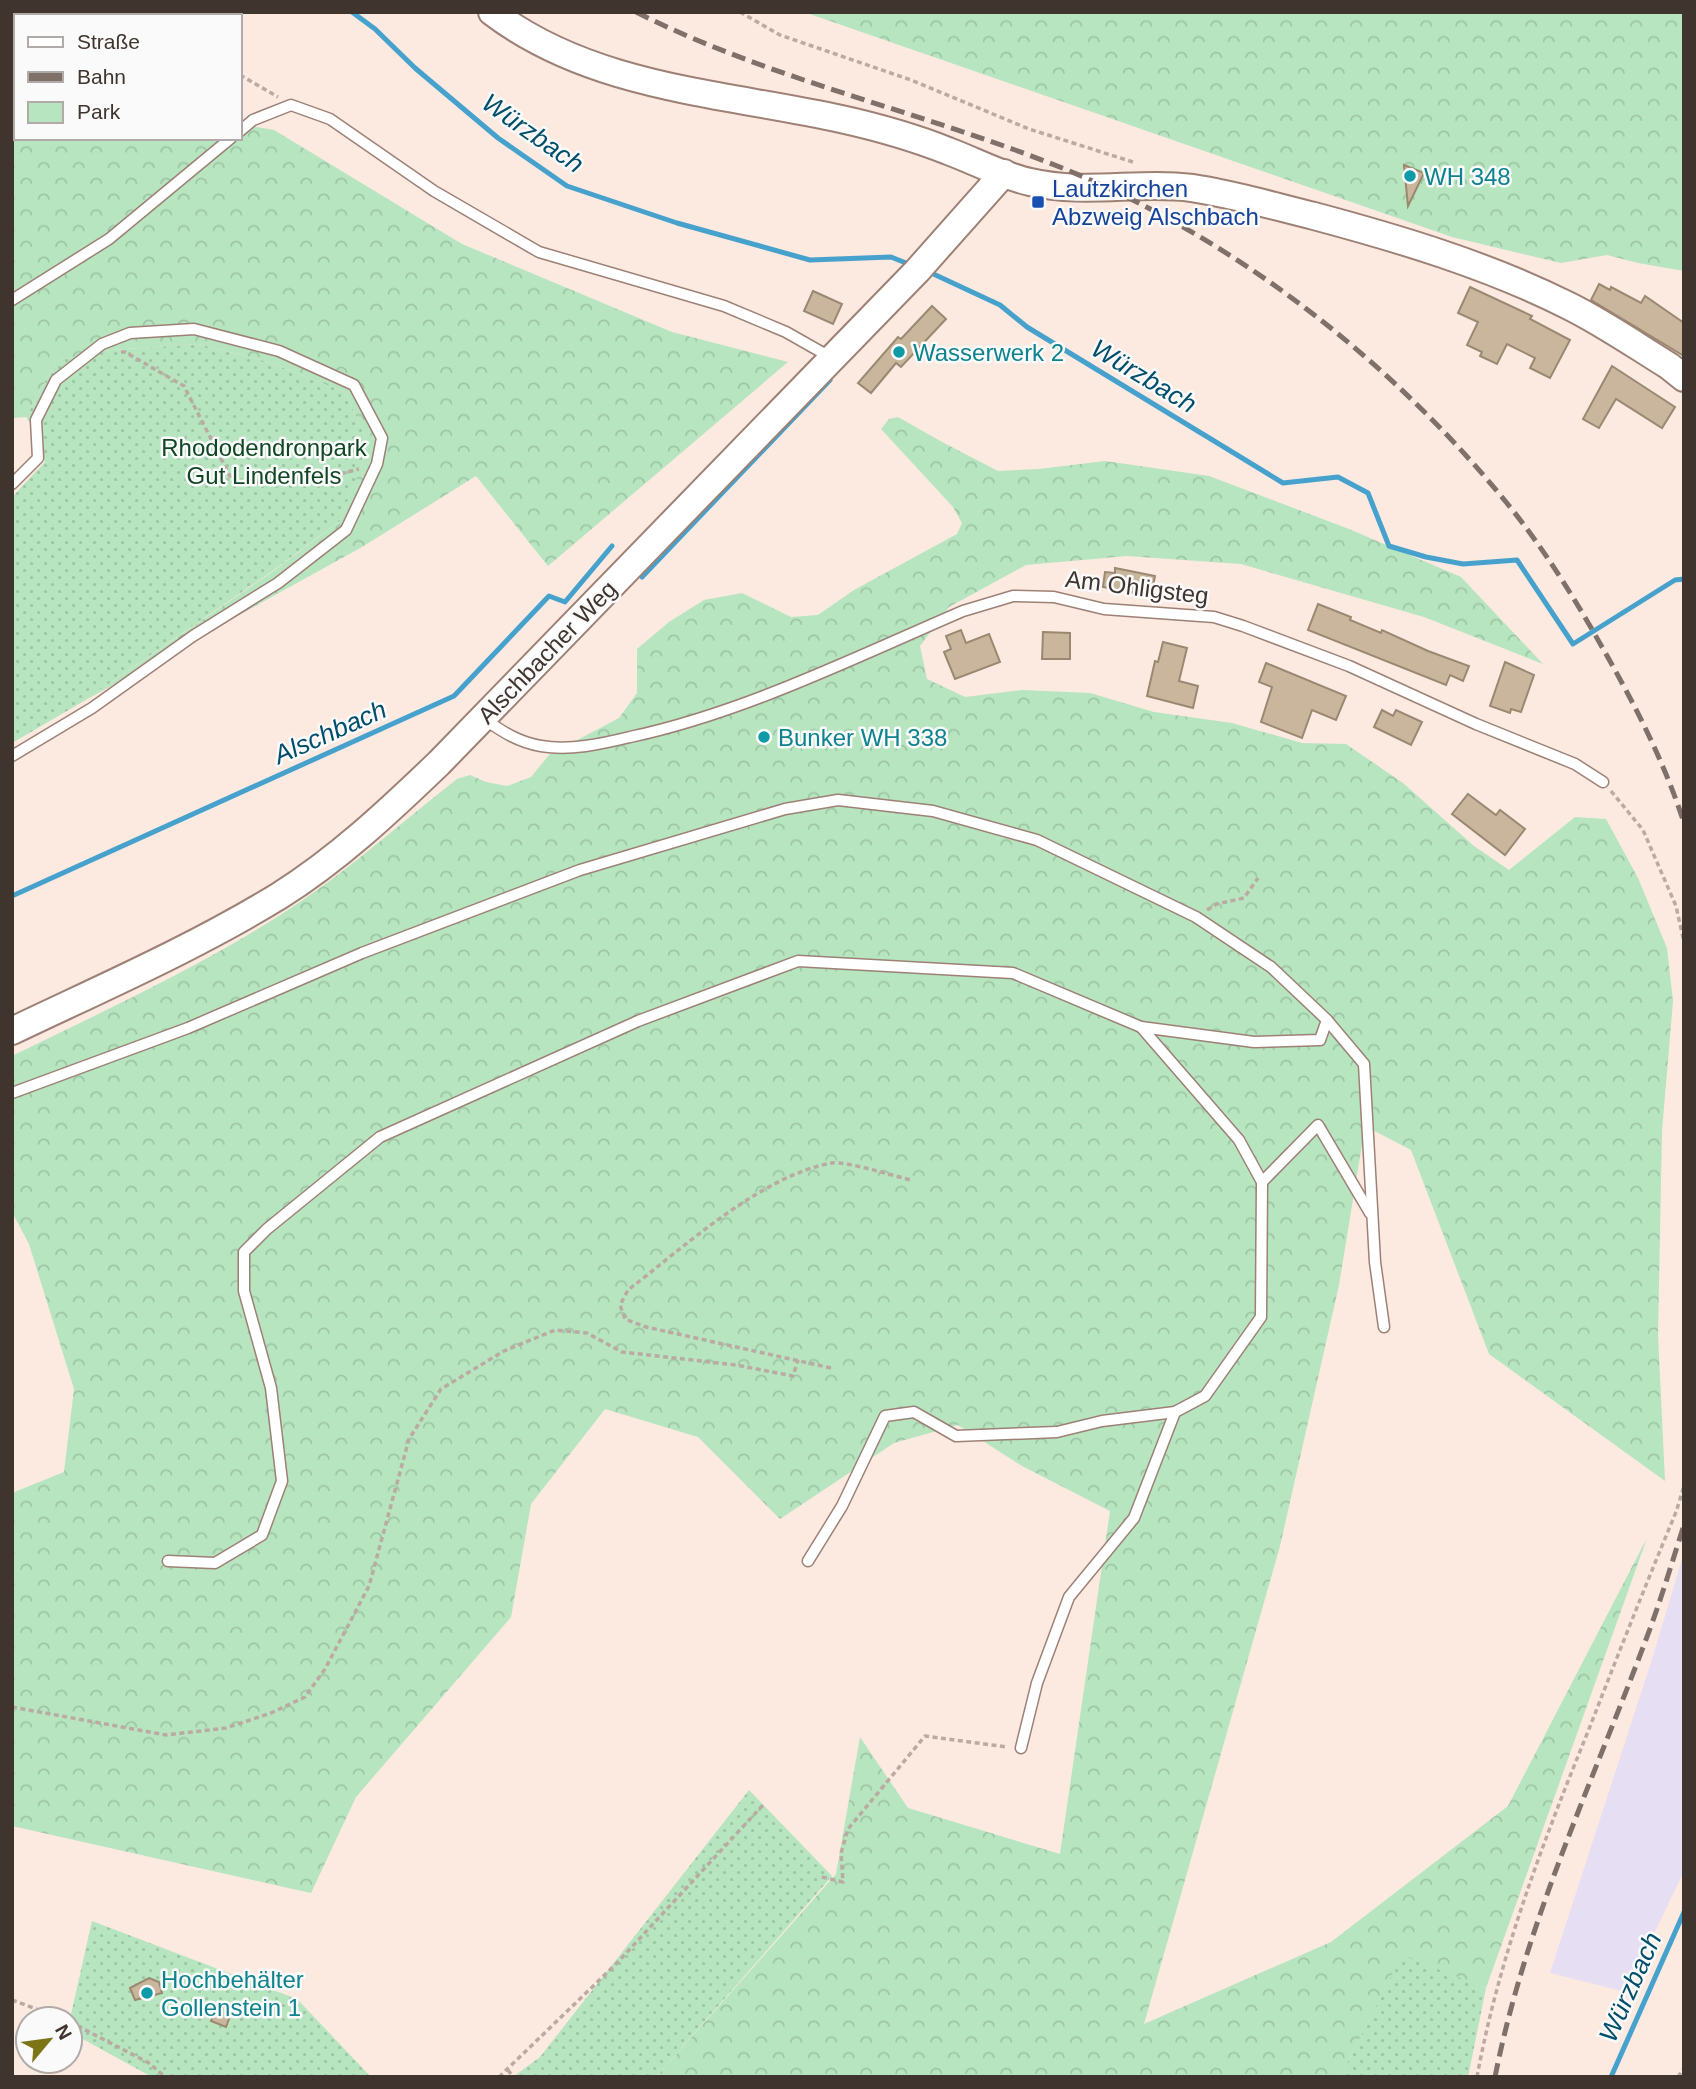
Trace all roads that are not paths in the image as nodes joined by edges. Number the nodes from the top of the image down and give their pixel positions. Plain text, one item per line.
1 (492, 12) edge
2 (242, 129) edge
3 (229, 140) edge
4 (1004, 173) junction
5 (12, 300) edge
6 (832, 359) junction
7 (1684, 377) edge
8 (12, 484) edge
9 (483, 719) junction
10 (12, 756) edge
11 (1603, 782) road end
12 (1327, 1020) junction
13 (1141, 1027) junction
14 (12, 1031) edge
15 (12, 1093) edge
16 (1262, 1182) junction
17 (1372, 1216) junction
18 (1384, 1327) dead end
19 (1175, 1412) junction
20 (168, 1561) dead end
21 (808, 1561) dead end
22 (1020, 1748) road end

1 - 4 street
2 - 6 lane
3 - 5 lane
4 - 6 street, Alschbacher Weg
4 - 7 street
6 - 9 street, Alschbacher Weg
8 - 10 lane
9 - 11 lane, Am Ohligsteg
9 - 14 street, Alschbacher Weg
12 - 13 lane
12 - 15 lane
12 - 17 lane
13 - 16 lane
13 - 20 lane
16 - 17 lane
16 - 19 lane
17 - 18 lane
19 - 21 lane
19 - 22 lane

